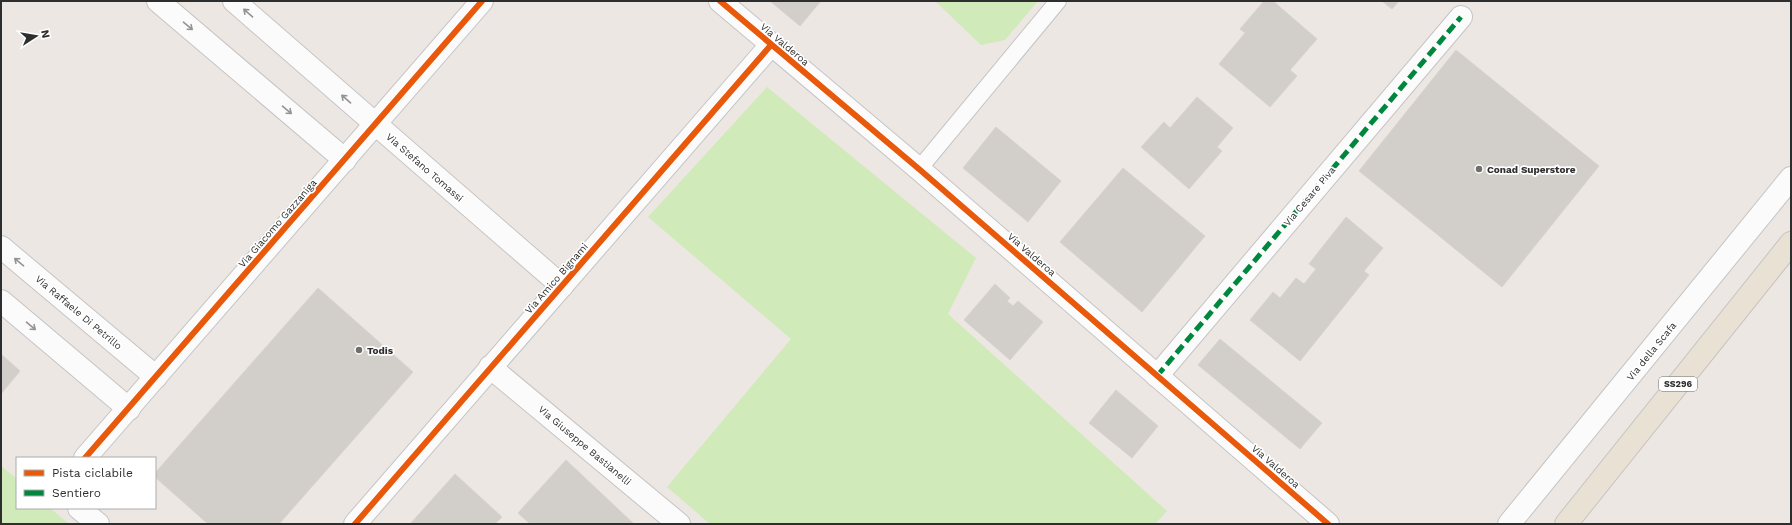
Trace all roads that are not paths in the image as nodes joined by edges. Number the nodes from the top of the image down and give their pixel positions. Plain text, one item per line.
1 (158, 1) edge
2 (234, 1) edge
3 (482, 1) edge
4 (720, 1) edge
5 (1058, 1) edge
6 (1462, 17) dead end
7 (771, 46) junction
8 (376, 124) junction
9 (345, 160) junction
10 (919, 169) junction
11 (1791, 178) edge
12 (1791, 243) edge
13 (1, 247) edge
14 (562, 286) junction
15 (1, 301) edge
16 (490, 367) junction
17 (1157, 376) junction
18 (156, 377) junction
19 (129, 409) junction
20 (86, 457) edge
21 (80, 509) edge
22 (98, 524) edge
23 (355, 524) edge
24 (679, 524) edge
25 (1328, 524) edge
26 (1509, 524) edge
27 (1566, 524) edge

1 -> 9 street
8 -> 2 street, Via Stefano Tomassi
3 - 8 street, Via Giacomo Gazzaniga
4 - 7 street, Via Valderoa
5 - 10 lane
6 - 17 street, Via Cesare Piva
7 - 10 street, Via Valderoa
7 - 14 street, Via Amico Bignami
8 - 9 street, Via Giacomo Gazzaniga
8 - 14 street, Via Stefano Tomassi
9 - 18 street, Via Giacomo Gazzaniga
10 - 17 street, Via Valderoa
11 - 26 street, Via della Scafa
12 - 27 main road, SS296
18 -> 13 street, Via Raffaele Di Petrillo
14 - 16 street, Via Amico Bignami
15 -> 19 street
16 - 23 street, Via Amico Bignami
16 - 24 street, Via Giuseppe Bastianelli
17 - 25 street, Via Valderoa
18 - 19 street, Via Giacomo Gazzaniga
19 - 20 street, Via Giacomo Gazzaniga
21 - 22 street

